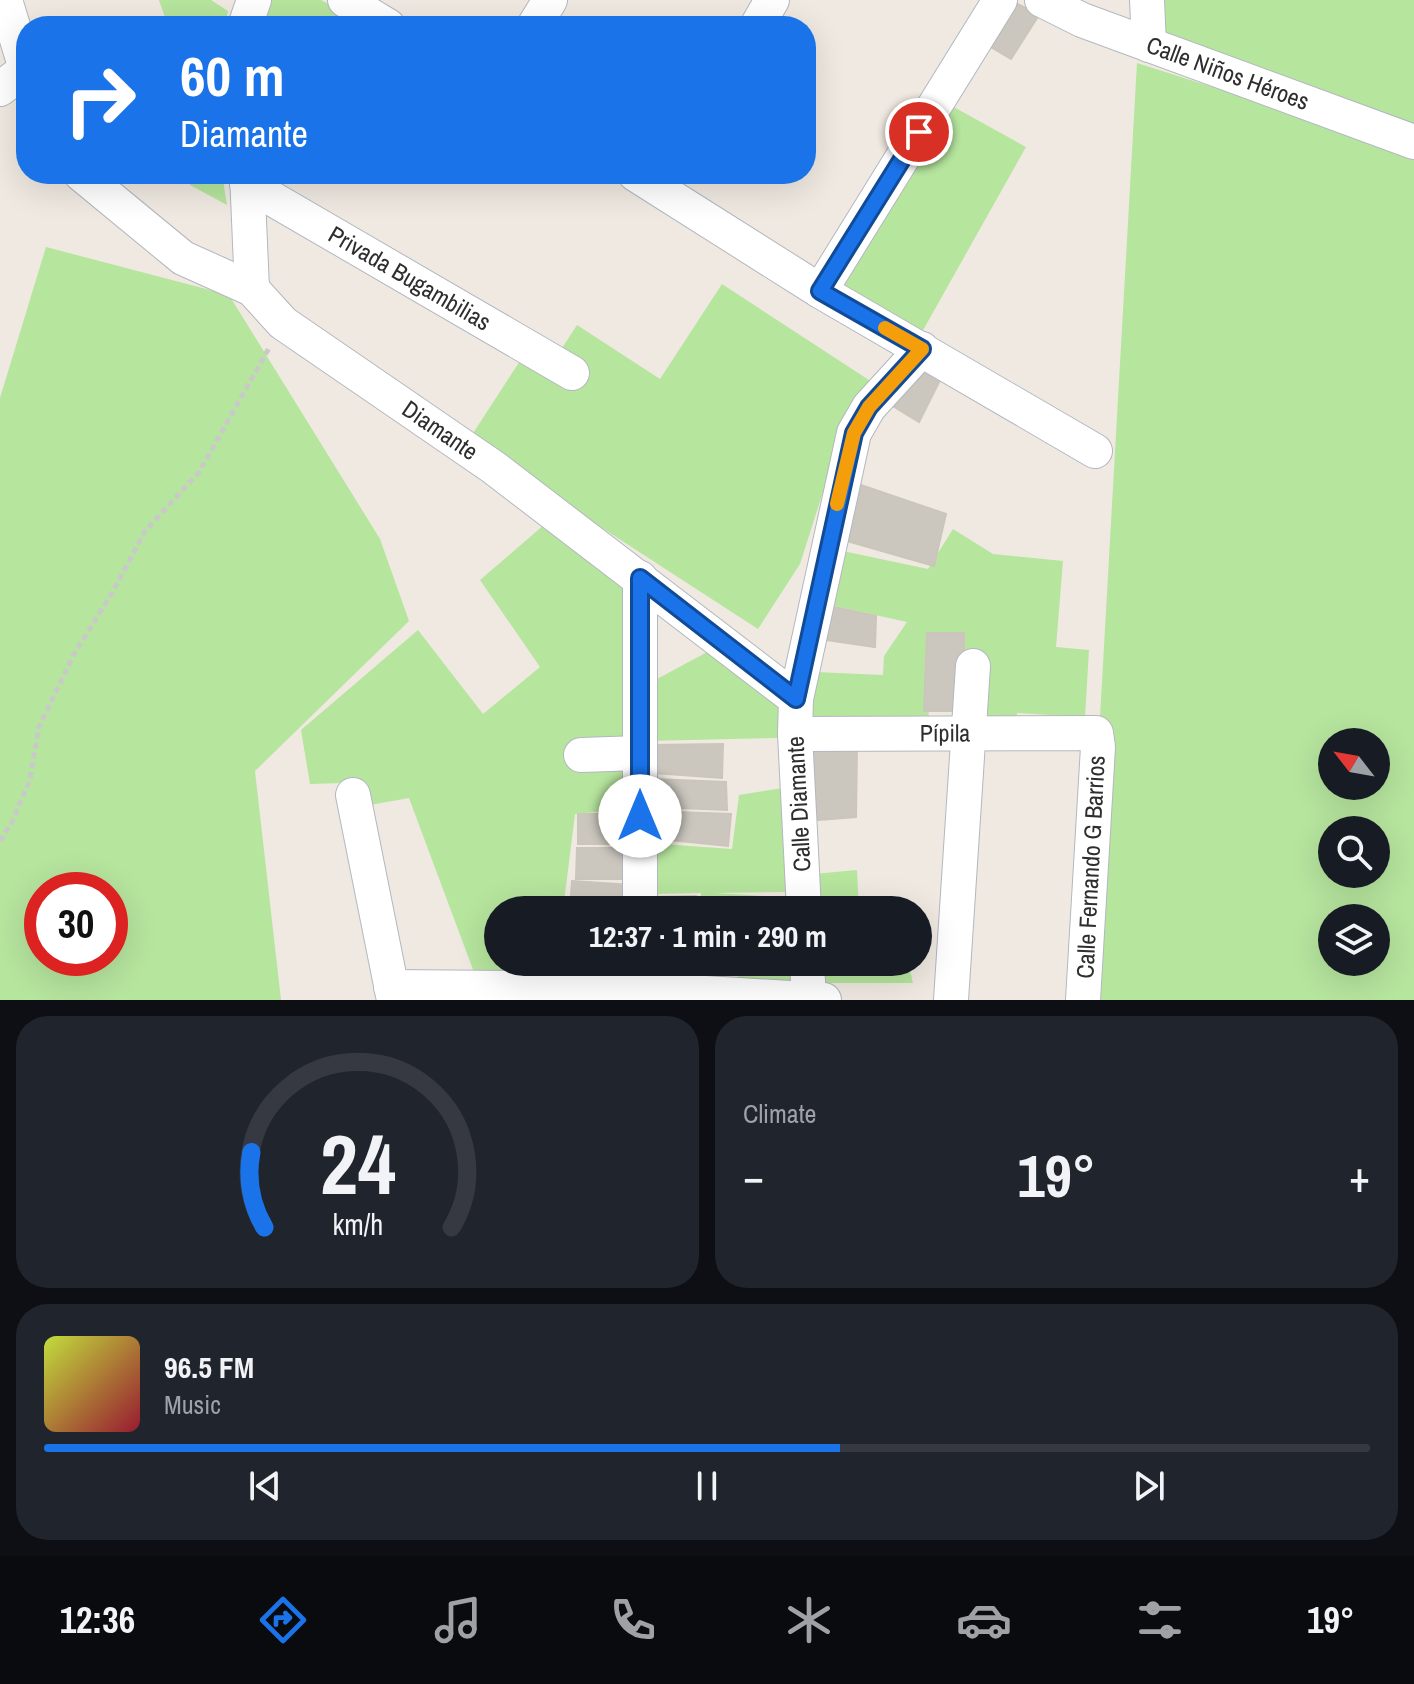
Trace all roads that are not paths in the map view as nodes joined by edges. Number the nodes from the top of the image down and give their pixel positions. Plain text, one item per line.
1 (5, 0) edge
2 (345, 0) edge
3 (1000, 0) edge
4 (1042, 0) edge
5 (1147, 0) edge
6 (371, 16) edge
7 (16, 36) edge
8 (1149, 45) junction
9 (16, 77) edge
10 (0, 89) edge
11 (1414, 142) edge
12 (93, 184) edge
13 (247, 184) edge
14 (255, 184) edge
15 (663, 184) edge
16 (252, 289) junction
17 (820, 291) junction
18 (922, 349) junction
19 (572, 373) dead end
20 (1095, 451) dead end
21 (640, 578) junction
22 (973, 666) dead end
23 (796, 699) junction
24 (968, 732) junction
25 (1096, 733) joint
26 (795, 734) junction
27 (640, 753) junction
28 (581, 755) dead end
29 (353, 795) dead end
30 (640, 896) edge
31 (803, 896) edge
32 (808, 976) edge
33 (639, 984) edge
34 (393, 993) edge
35 (809, 1000) edge
36 (824, 1000) edge
37 (951, 1000) edge
38 (1083, 1000) edge

1 - 7 street
2 - 6 street
3 - 17 street
4 - 8 street, Calle Niños Héroes
5 - 8 street
8 - 11 street, Calle Niños Héroes
9 - 10 street
12 - 16 street, Diamante
13 - 16 street
14 - 19 street, Privada Bugambilias
15 - 17 street
16 - 21 street, Diamante
17 - 18 street
18 - 20 street
18 - 23 street, Calle Diamante
21 - 23 street, Diamante
21 - 27 street
22 - 24 street
23 - 26 street, Calle Diamante
24 - 25 street, Pípila
24 - 26 street, Pípila
24 - 37 street
25 - 38 street, Calle Fernando G Barrios
26 - 31 street, Calle Diamante
27 - 28 street
27 - 30 street
29 - 34 street
32 - 35 street
33 - 34 street
33 - 35 street
35 - 36 street

